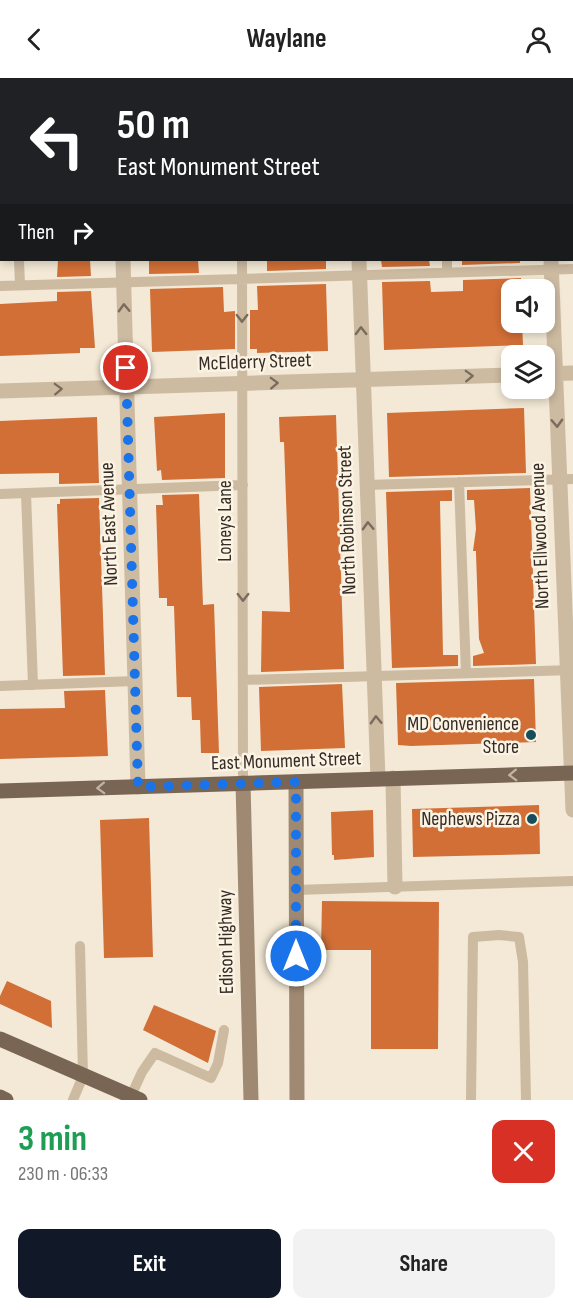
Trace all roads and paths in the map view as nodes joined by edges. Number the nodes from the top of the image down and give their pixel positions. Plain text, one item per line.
1 (19, 261) edge
2 (123, 261) edge
3 (242, 261) edge
4 (447, 261) edge
5 (551, 265) edge
6 (359, 267) edge
7 (573, 269) edge
8 (447, 272) junction
9 (242, 279) junction
10 (123, 282) junction
11 (20, 285) junction
12 (0, 286) edge
13 (550, 345) edge
14 (573, 373) edge
15 (555, 374) edge
16 (501, 375) edge
17 (362, 380) junction
18 (242, 384) junction
19 (126, 387) junction
20 (0, 391) edge
21 (554, 399) edge
22 (566, 479) edge
23 (459, 482) junction
24 (243, 485) junction
25 (366, 485) junction
26 (129, 489) junction
27 (26, 493) junction
28 (0, 494) edge
29 (570, 670) edge
30 (466, 673) junction
31 (374, 676) junction
32 (243, 680) junction
33 (135, 681) junction
34 (33, 684) junction
35 (0, 686) edge
36 (572, 773) edge
37 (386, 779) junction
38 (296, 782) junction
39 (243, 783) junction
40 (138, 787) junction
41 (0, 791) edge
42 (573, 810) edge
43 (573, 881) edge
44 (395, 887) junction
45 (296, 890) junction
46 (80, 946) dead end
47 (224, 1030) dead end
48 (0, 1039) edge
49 (83, 1076) junction
50 (0, 1097) edge
51 (136, 1098) edge
52 (6, 1100) edge
53 (73, 1100) edge
54 (250, 1100) edge
55 (297, 1100) edge
56 (471, 1100) edge
57 (526, 1100) edge

1 - 11 lane
2 - 10 street, North East Avenue
3 - 9 lane, Loneys Lane
4 - 8 lane
5 - 7 lane
5 - 8 lane
5 - 13 street, North Ellwood Avenue
6 - 8 lane
6 - 9 lane
17 -> 6 street, North Robinson Street
9 - 10 lane
9 -> 18 lane, Loneys Lane
10 - 11 lane
19 -> 10 street, North East Avenue
11 - 12 lane
14 - 15 street
17 -> 16 street, McElderry Street
18 -> 17 street, McElderry Street
17 - 25 street, North Robinson Street
18 - 19 street, McElderry Street
18 - 24 lane, Loneys Lane
20 -> 19 street, McElderry Street
19 - 26 street, North East Avenue
21 -> 22 street, North Ellwood Avenue
22 - 23 lane
22 - 29 street, North Ellwood Avenue
23 - 25 lane
23 - 30 lane
24 - 26 lane
24 -> 32 lane, Loneys Lane
31 -> 25 street, North Robinson Street
26 - 27 lane
26 - 33 street, North East Avenue
27 - 28 lane
27 - 34 lane
29 - 30 lane
29 - 36 street, North Ellwood Avenue
30 - 31 lane
31 - 32 lane
37 -> 31 street, North Robinson Street
32 - 39 lane, Loneys Lane
33 - 34 lane
33 - 40 street, North East Avenue
34 - 35 lane
36 -> 37 main road, East Monument Street
36 - 42 street, North Ellwood Avenue
37 - 38 main road, East Monument Street
37 - 44 street, North Robinson Street
38 - 39 main road, East Monument Street
38 - 45 main road
39 - 40 main road, East Monument Street
39 - 54 main road, Edison Highway
40 -> 41 main road, East Monument Street
43 - 44 lane
44 - 45 lane
45 - 55 main road
46 - 49 lane
47 - 51 lane
48 - 49 main road
49 - 51 main road
49 - 53 lane
50 - 52 main road
56 - 57 lane

